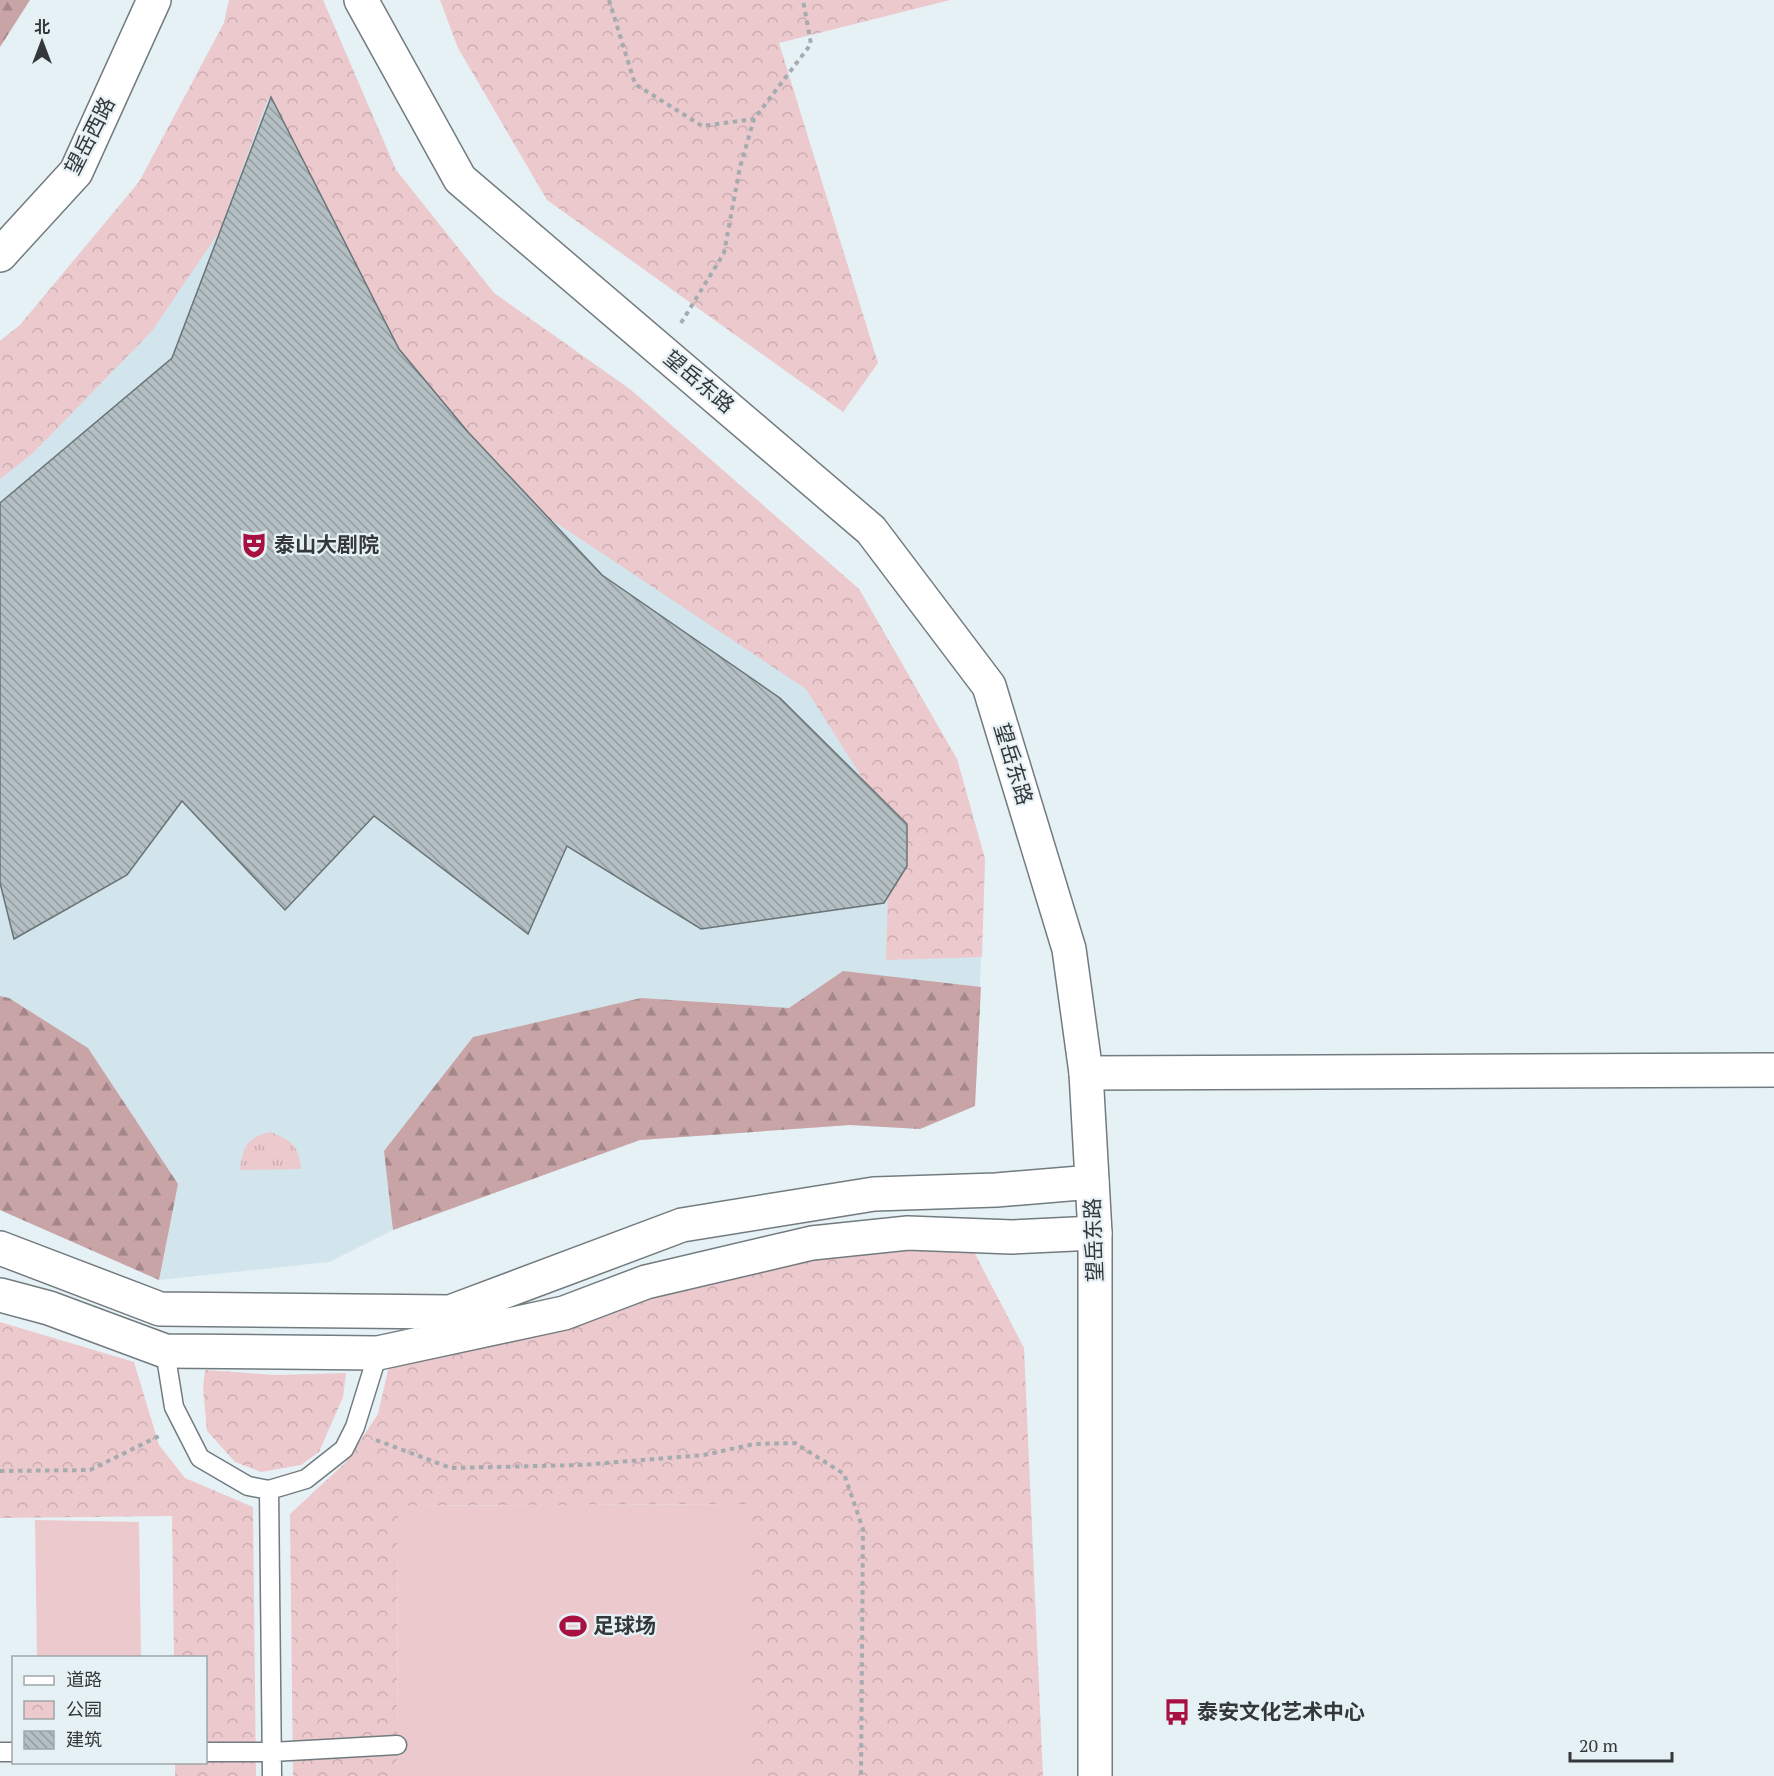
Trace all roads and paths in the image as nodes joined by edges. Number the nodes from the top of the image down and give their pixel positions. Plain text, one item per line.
1 (154, 0) edge
2 (361, 0) edge
3 (609, 0) edge
4 (803, 0) edge
5 (754, 119) junction
6 (0, 255) edge
7 (663, 352) junction
8 (1774, 1070) edge
9 (1086, 1073) junction
10 (1092, 1182) junction
11 (1095, 1233) junction
12 (0, 1248) edge
13 (0, 1296) edge
14 (165, 1351) junction
15 (378, 1353) junction
16 (183, 1424) junction
17 (355, 1427) junction
18 (0, 1471) edge
19 (269, 1490) junction
20 (397, 1745) dead end
21 (207, 1752) edge
22 (272, 1752) junction
23 (272, 1776) edge
24 (861, 1776) edge
25 (1095, 1776) edge

1 - 6 street, 望岳西路
2 - 7 street, 望岳东路
3 - 5 path
4 - 5 path
5 - 7 path
7 - 9 street, 望岳东路
8 - 9 street
9 - 10 street, 望岳东路
10 - 11 street, 望岳东路
10 - 12 street
11 - 15 street
11 - 25 street, 望岳东路
13 - 14 street
14 - 15 street
14 - 16 lane
15 - 17 lane
16 - 18 path
16 - 19 lane
17 - 19 lane
17 - 24 path
19 - 22 lane
20 - 22 lane
21 - 22 lane
22 - 23 lane

